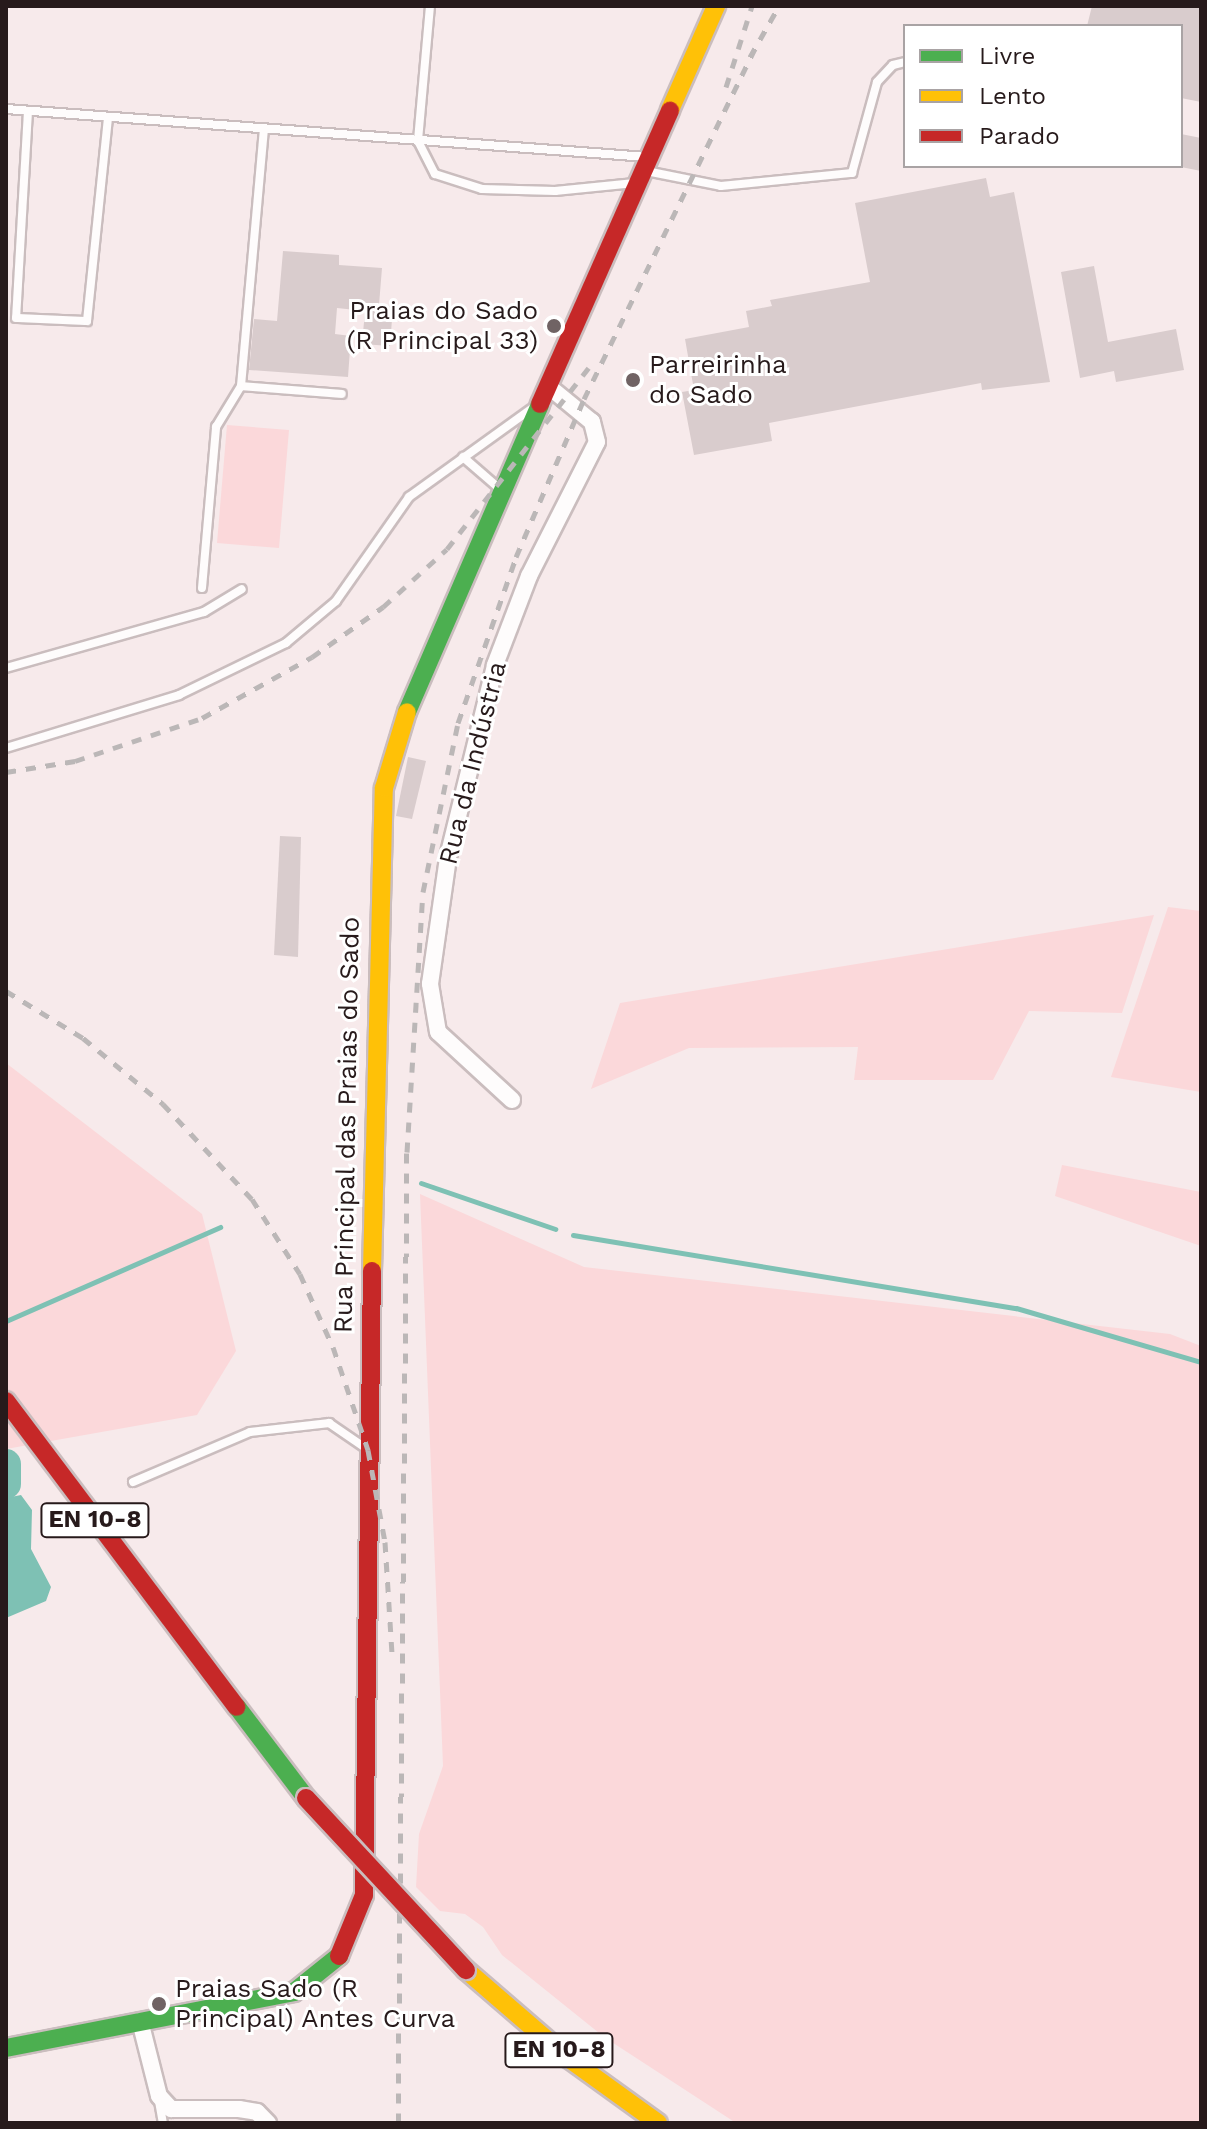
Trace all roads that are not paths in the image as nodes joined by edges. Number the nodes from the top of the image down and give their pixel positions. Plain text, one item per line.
1 (430, 6) edge
2 (716, 6) edge
3 (903, 62) edge
4 (6, 109) edge
5 (28, 111) junction
6 (108, 117) junction
7 (264, 129) junction
8 (418, 141) junction
9 (642, 170) junction
10 (241, 386) junction
11 (548, 386) junction
12 (342, 394) dead end
13 (539, 403) junction
14 (463, 457) junction
15 (500, 489) junction
16 (202, 588) dead end
17 (242, 589) dead end
18 (6, 668) edge
19 (6, 748) edge
20 (512, 1100) dead end
21 (6, 1401) edge
22 (368, 1450) junction
23 (133, 1482) dead end
24 (140, 2021) junction
25 (6, 2048) edge
26 (159, 2096) junction
27 (163, 2123) edge
28 (268, 2123) edge
29 (658, 2123) edge

1 - 8 lane
2 - 9 street, Rua Principal das Praias do Sado
3 - 9 lane
4 - 5 lane
5 - 6 lane
5 - 6 lane
6 - 7 lane
7 - 8 lane
7 - 10 lane
8 - 9 lane
8 - 9 lane
9 - 11 street, Rua Principal das Praias do Sado
10 - 12 lane
10 - 16 lane
11 - 13 street, Rua Principal das Praias do Sado
11 - 20 street, Rua da Indústria
13 - 14 lane
13 - 15 street, Rua Principal das Praias do Sado
14 - 15 lane
14 - 19 lane
15 - 22 street, Rua Principal das Praias do Sado
17 - 18 lane
21 - 29 street, EN 10-8, bridge
22 - 23 lane
22 - 24 street, Rua Principal das Praias do Sado
24 - 25 street, Rua Principal das Praias do Sado
24 - 26 street
26 - 27 lane
26 - 28 street

